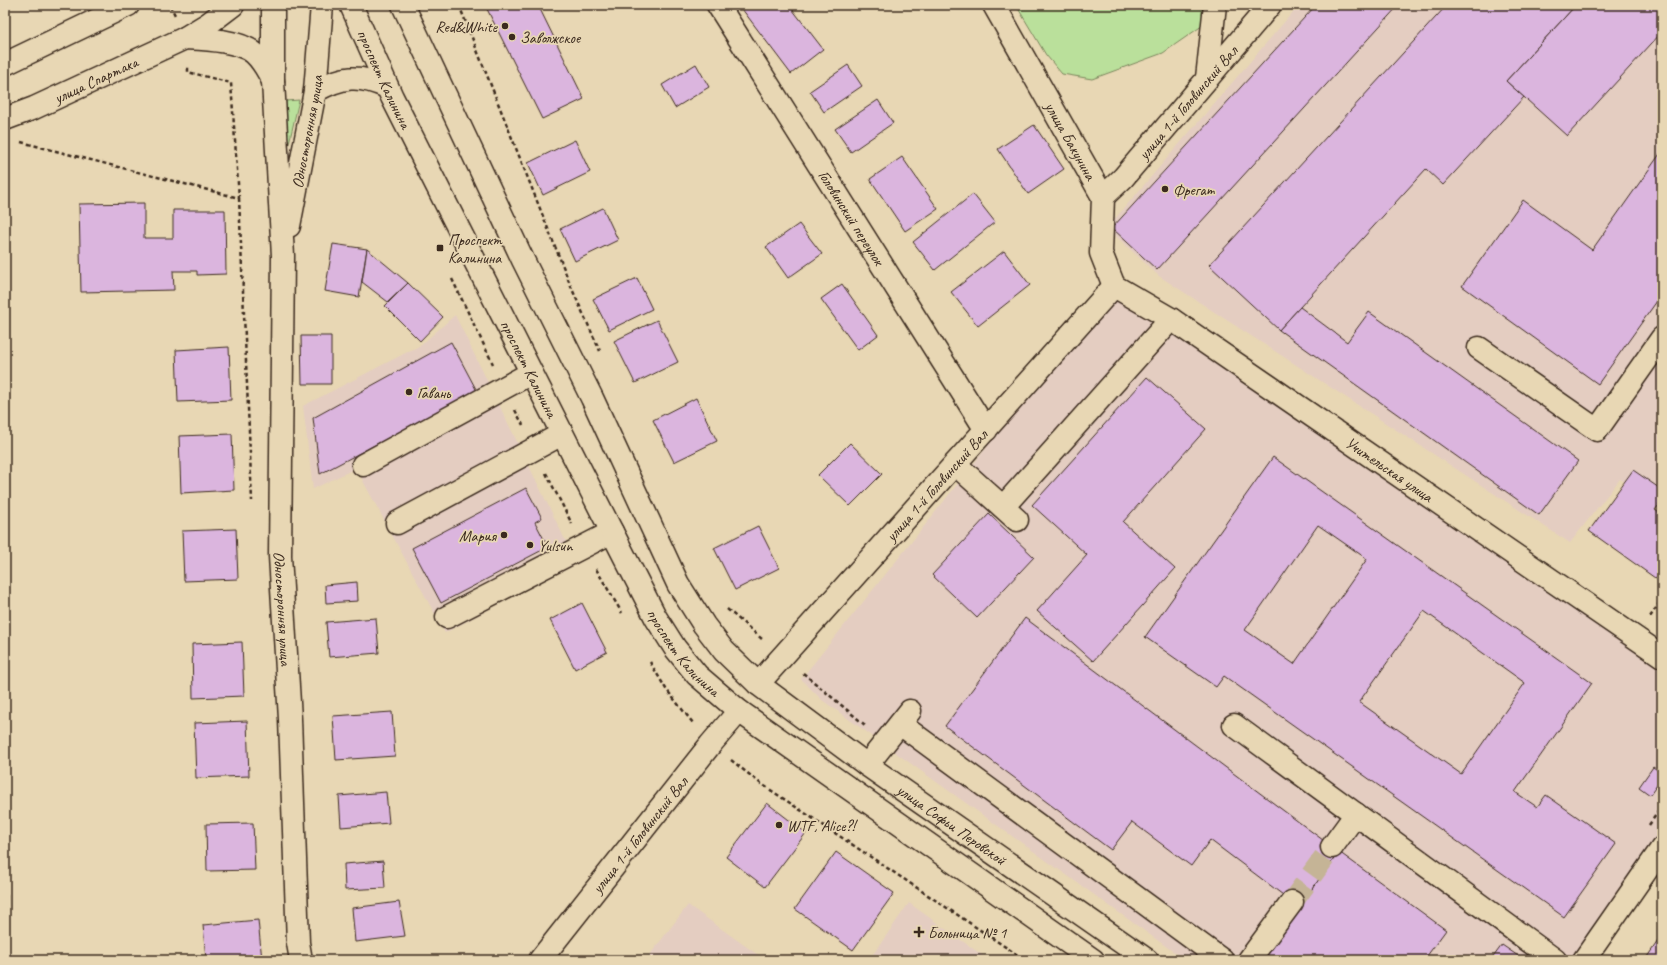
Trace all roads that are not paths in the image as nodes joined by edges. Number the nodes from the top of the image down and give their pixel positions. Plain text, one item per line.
1 (128, 5) edge
2 (233, 5) edge
3 (273, 5) edge
4 (322, 5) edge
5 (351, 5) edge
6 (403, 5) edge
7 (718, 5) edge
8 (994, 5) edge
9 (1215, 5) edge
10 (1270, 5) edge
11 (185, 38) junction
12 (5, 64) edge
13 (1207, 78) junction
14 (273, 81) junction
15 (387, 86) junction
16 (315, 91) junction
17 (5, 119) edge
18 (1103, 197) junction
19 (283, 256) junction
20 (1114, 286) junction
21 (1171, 320) junction
22 (1662, 338) edge
23 (1479, 348) dead end
24 (531, 373) junction
25 (986, 430) junction
26 (562, 434) junction
27 (955, 464) junction
28 (363, 465) dead end
29 (397, 523) dead end
30 (612, 532) junction
31 (447, 617) dead end
32 (1662, 656) edge
33 (758, 684) junction
34 (739, 711) junction
35 (1234, 725) dead end
36 (867, 765) junction
37 (1356, 814) junction
38 (1332, 847) tunnel mouth
39 (1662, 848) edge
40 (1292, 902) tunnel mouth
41 (301, 960) edge
42 (540, 960) edge
43 (1093, 960) edge
44 (1147, 960) edge
45 (1222, 960) edge
46 (1249, 960) edge
47 (1555, 960) edge
48 (1584, 960) edge

1 - 12 street
2 - 11 street, улица Спартака
3 - 14 street, Односторонняя улица
4 - 16 street, Односторонняя улица
5 - 15 street, проспект Калинина
6 - 33 street, проспект Калинина
7 - 25 street, Головинский переулок
8 - 18 street, улица Бакунина
9 - 13 street
10 - 13 street, улица 1-й Головинский Вал
11 - 14 street
11 - 17 street, улица Спартака
13 - 18 street, улица 1-й Головинский Вал
14 - 19 street, Односторонняя улица
15 - 16 street
15 - 24 street, проспект Калинина
16 - 19 street, Односторонняя улица
18 - 20 street, улица Бакунина
19 - 41 street, Односторонняя улица
20 - 21 street, Учительская улица
20 - 25 street, улица 1-й Головинский Вал
21 - 27 street
21 - 32 street, Учительская улица
22 - 23 street
24 - 26 street, проспект Калинина
24 - 28 street
25 - 27 street, улица 1-й Головинский Вал
26 - 29 street
26 - 30 street, проспект Калинина
27 - 33 street, улица 1-й Головинский Вал
30 - 31 street
30 - 34 street, проспект Калинина
33 - 36 street, улица Софьи Перовской
34 - 42 street, улица 1-й Головинский Вал
34 - 43 street, улица Софьи Перовской
35 - 37 street
36 - 44 street, улица Софьи Перовской
36 - 45 street
37 - 38 street
37 - 47 street
39 - 48 street
40 - 46 street

